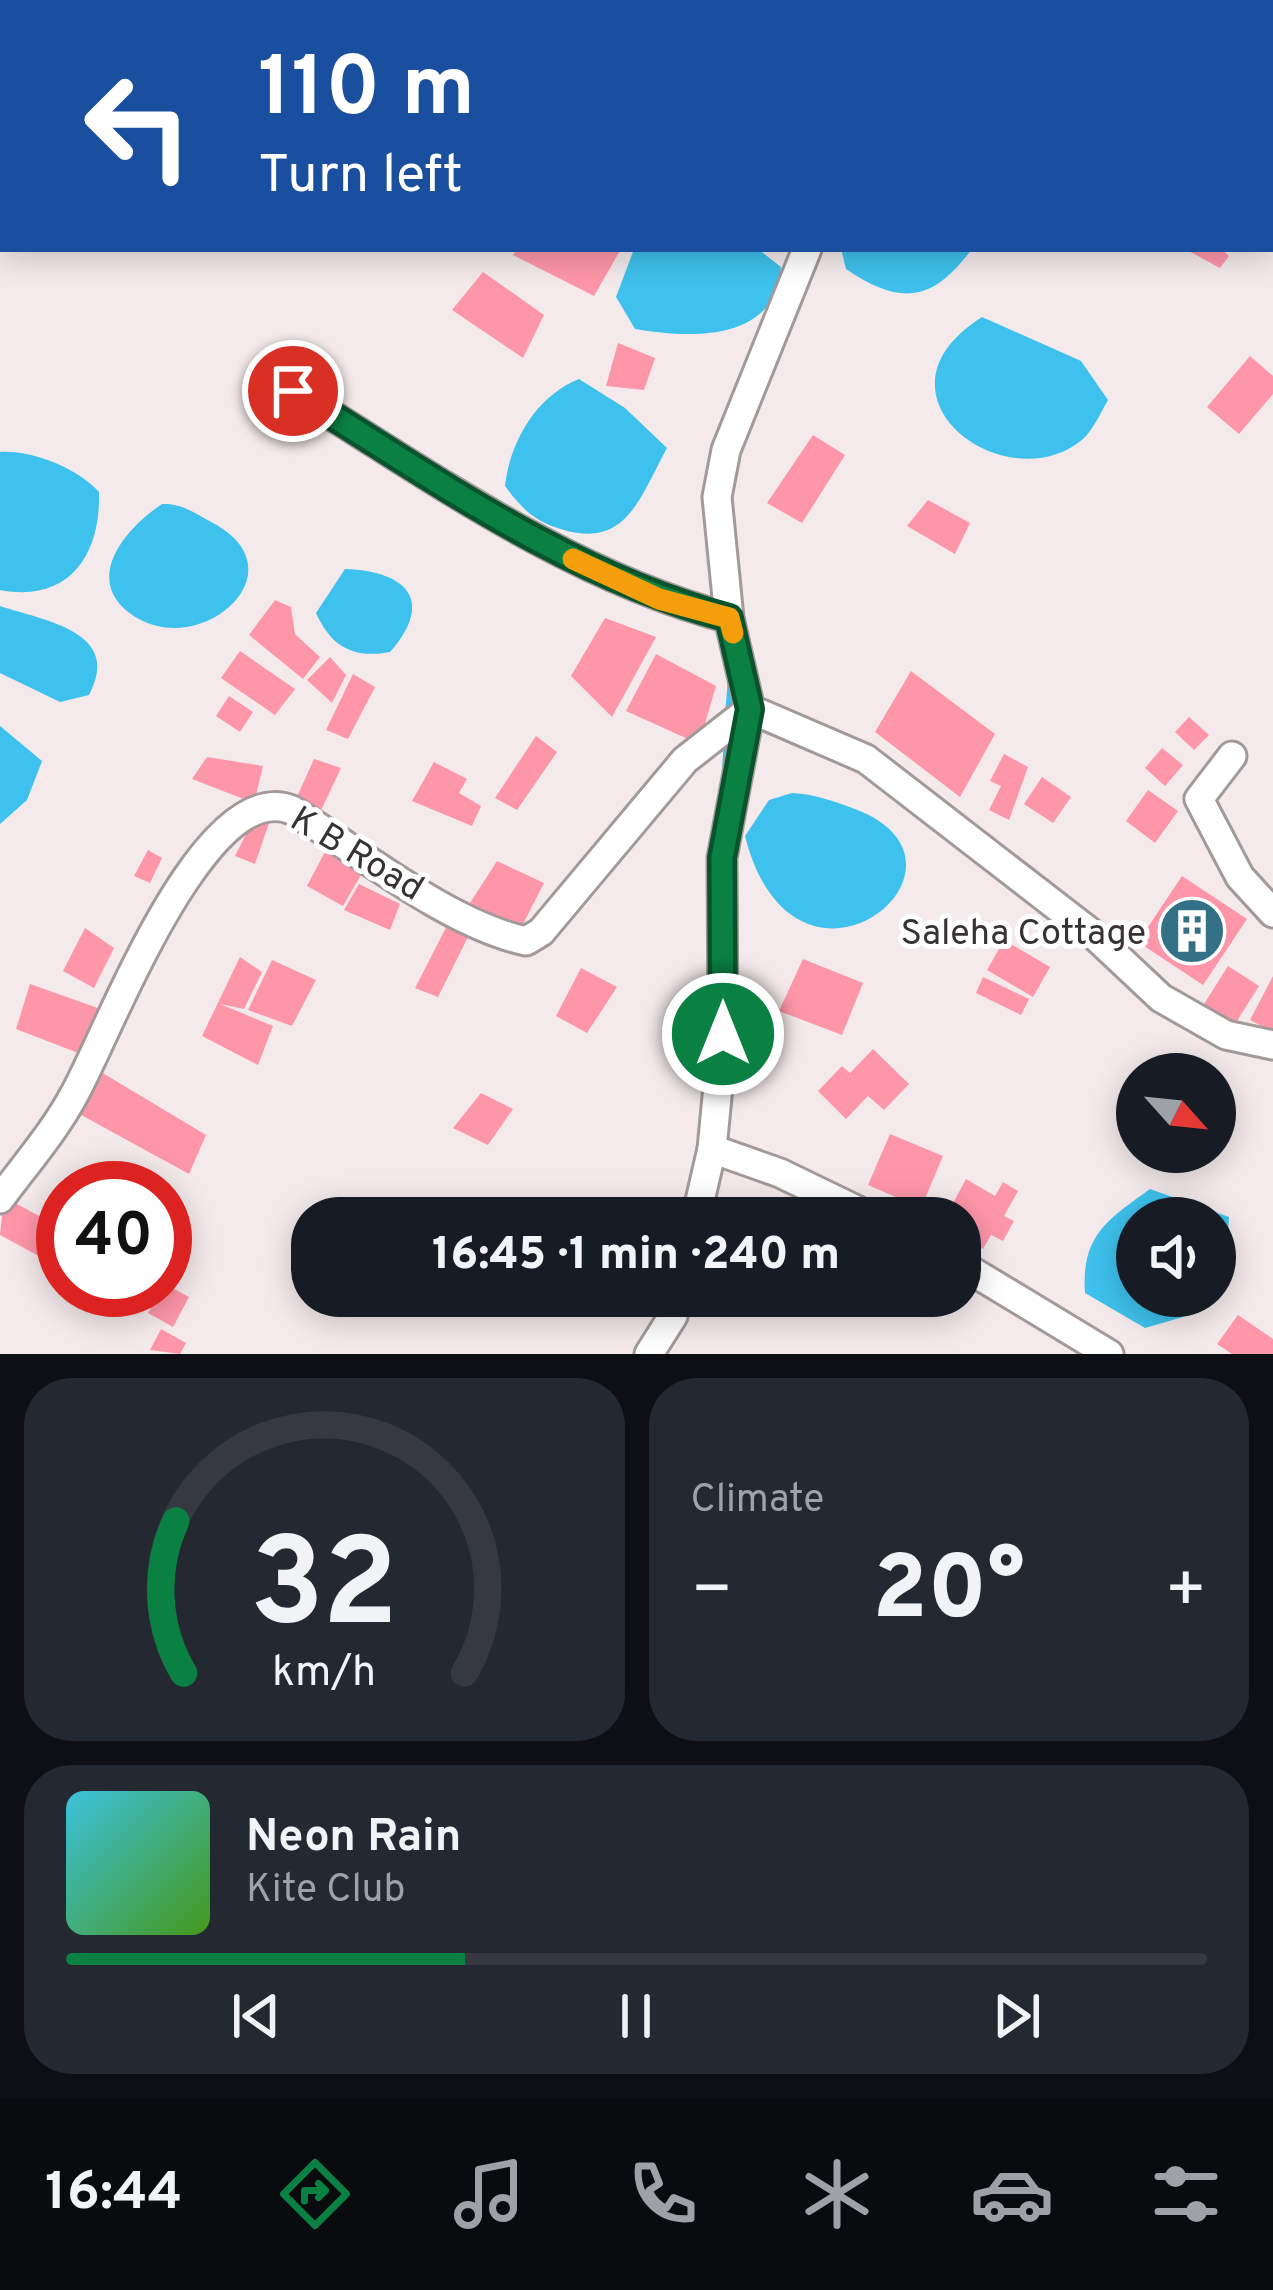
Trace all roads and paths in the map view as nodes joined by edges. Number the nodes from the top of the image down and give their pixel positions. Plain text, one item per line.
1 (806, 252) edge
2 (293, 391) dead end
3 (729, 618) junction
4 (750, 709) junction
5 (1232, 756) dead end
6 (1273, 913) edge
7 (1273, 1045) edge
8 (712, 1149) junction
9 (701, 1197) edge
10 (830, 1197) edge
11 (0, 1199) edge
12 (981, 1277) edge
13 (672, 1317) edge
14 (649, 1354) edge
15 (1109, 1354) edge

1 - 3 street
2 - 3 street
3 - 4 street
4 - 7 street
4 - 8 street
4 - 11 street, K B Road
5 - 6 street
8 - 9 street
8 - 10 street
12 - 15 street
13 - 14 street

